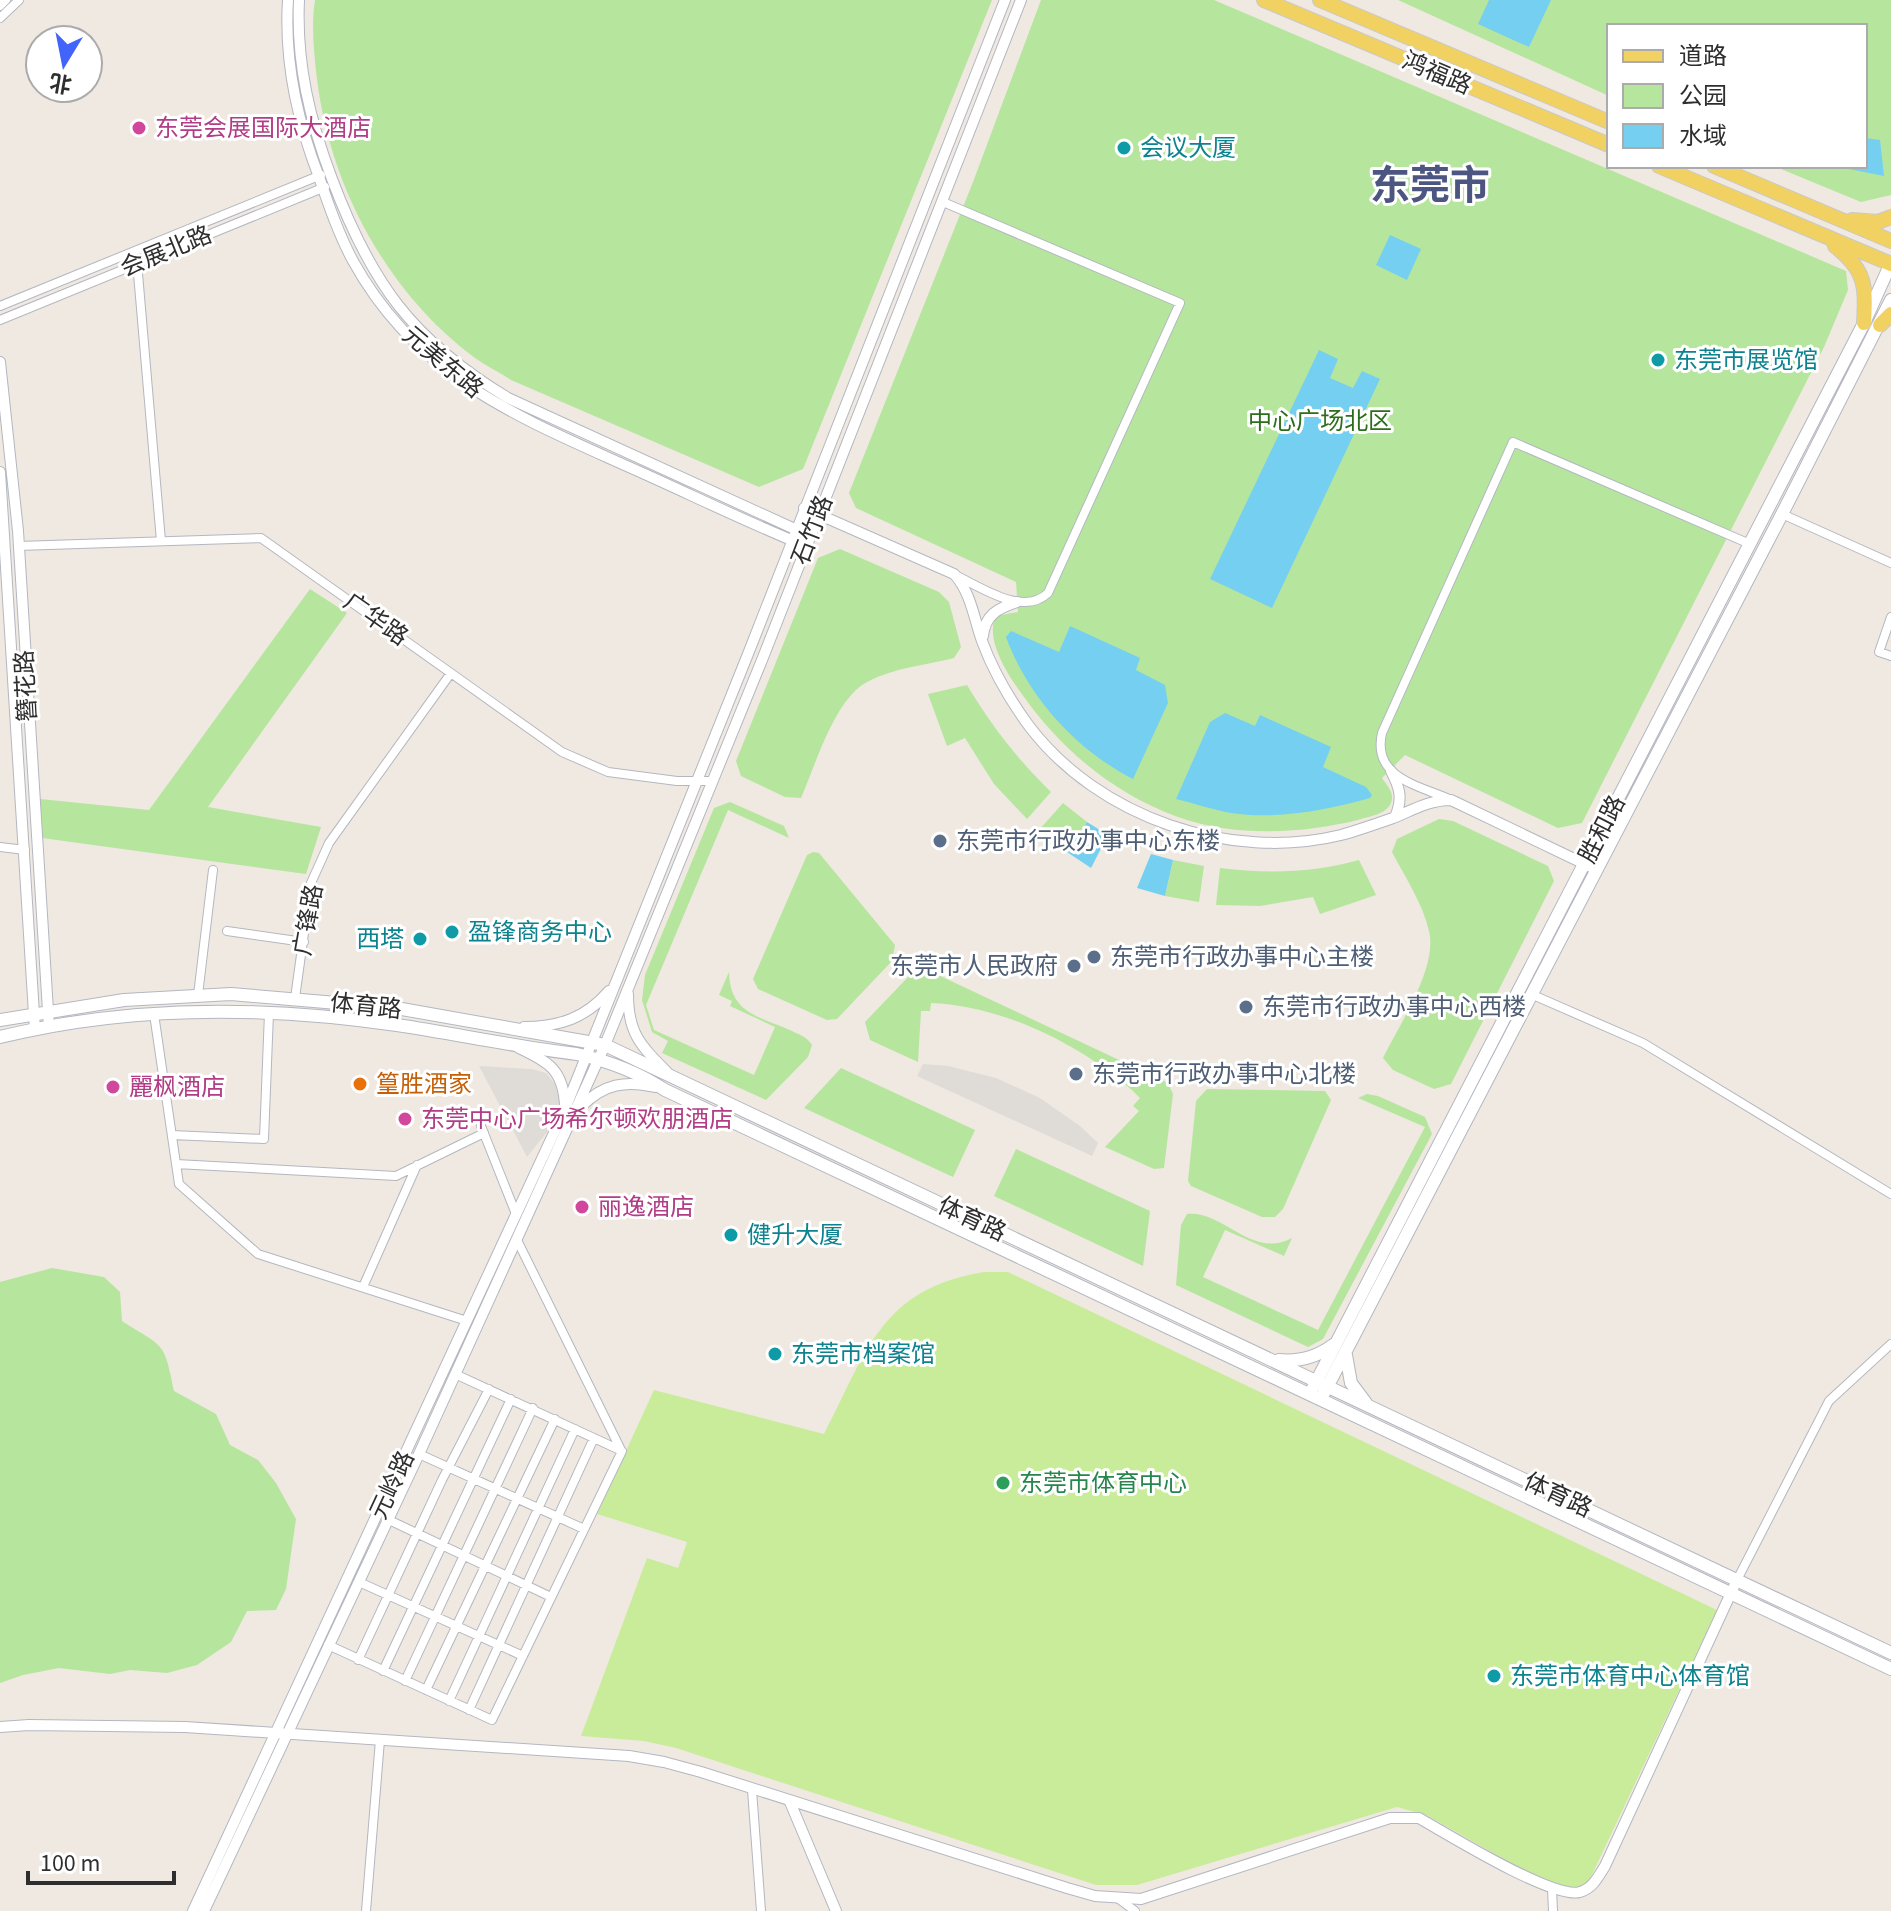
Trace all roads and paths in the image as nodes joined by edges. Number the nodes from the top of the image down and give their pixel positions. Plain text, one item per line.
1 (6, 0) edge
2 (19, 0) edge
3 (288, 0) edge
4 (299, 0) edge
5 (1005, 0) edge
6 (1021, 0) edge
7 (1264, 0) edge
8 (1320, 0) edge
9 (0, 6) edge
10 (0, 18) edge
11 (1607, 121) edge
12 (1607, 144) edge
13 (1664, 168) edge
14 (1719, 168) edge
15 (323, 174) junction
16 (328, 186) junction
17 (943, 202) junction
18 (1825, 213) junction
19 (1891, 217) edge
20 (1819, 234) junction
21 (1891, 241) edge
22 (137, 262) junction
23 (1891, 264) edge
24 (1891, 300) edge
25 (0, 306) edge
26 (1891, 314) edge
27 (0, 320) edge
28 (1864, 323) junction
29 (1880, 325) junction
30 (0, 362) edge
31 (0, 472) edge
32 (804, 508) junction
33 (818, 514) junction
34 (1782, 514) junction
35 (794, 535) junction
36 (161, 541) junction
37 (808, 541) junction
38 (1750, 544) junction
39 (18, 546) junction
40 (1891, 563) edge
41 (954, 574) junction
42 (1017, 602) junction
43 (1891, 617) edge
44 (983, 642) junction
45 (1891, 656) edge
46 (451, 673) junction
47 (1391, 771) junction
48 (696, 780) junction
49 (712, 781) junction
50 (1451, 800) junction
51 (1395, 817) junction
52 (0, 847) edge
53 (25, 850) junction
54 (1584, 864) junction
55 (213, 870) dead end
56 (1598, 870) junction
57 (227, 931) dead end
58 (304, 942) junction
59 (615, 983) junction
60 (628, 986) junction
61 (198, 995) junction
62 (1533, 995) junction
63 (295, 998) junction
64 (40, 1012) junction
65 (269, 1013) junction
66 (154, 1014) junction
67 (0, 1020) edge
68 (49, 1027) junction
69 (509, 1027) junction
70 (35, 1030) junction
71 (0, 1037) edge
72 (506, 1043) junction
73 (605, 1045) junction
74 (592, 1053) junction
75 (671, 1077) junction
76 (665, 1090) junction
77 (570, 1111) junction
78 (172, 1135) junction
79 (176, 1164) junction
80 (417, 1165) junction
81 (1891, 1194) edge
82 (516, 1214) junction
83 (517, 1240) junction
84 (363, 1287) junction
85 (467, 1321) junction
86 (1336, 1343) junction
87 (1891, 1344) edge
88 (1349, 1349) junction
89 (1264, 1357) junction
90 (455, 1374) junction
91 (1322, 1384) junction
92 (489, 1389) junction
93 (1316, 1397) junction
94 (511, 1399) junction
95 (533, 1408) junction
96 (1375, 1409) junction
97 (555, 1419) junction
98 (575, 1429) junction
99 (594, 1438) junction
100 (622, 1451) junction
101 (419, 1454) junction
102 (449, 1467) junction
103 (474, 1478) junction
104 (496, 1488) junction
105 (517, 1498) junction
106 (538, 1508) junction
107 (558, 1517) junction
108 (389, 1520) junction
109 (584, 1529) junction
110 (418, 1534) junction
111 (442, 1545) junction
112 (464, 1556) junction
113 (485, 1566) junction
114 (507, 1576) junction
115 (1737, 1580) junction
116 (359, 1582) junction
117 (526, 1585) junction
118 (1730, 1593) junction
119 (389, 1595) junction
120 (551, 1597) junction
121 (413, 1606) junction
122 (435, 1617) junction
123 (457, 1626) junction
124 (479, 1636) junction
125 (328, 1645) junction
126 (499, 1645) junction
127 (1891, 1653) edge
128 (523, 1656) junction
129 (358, 1660) junction
130 (1891, 1669) edge
131 (383, 1671) junction
132 (405, 1681) junction
133 (426, 1690) junction
134 (449, 1701) junction
135 (469, 1710) junction
136 (0, 1727) edge
137 (281, 1734) junction
138 (380, 1740) junction
139 (752, 1790) junction
140 (790, 1802) junction
141 (1552, 1889) junction
142 (1119, 1899) junction
143 (193, 1911) edge
144 (204, 1911) edge
145 (366, 1911) edge
146 (761, 1911) edge
147 (836, 1911) edge
148 (1135, 1911) edge
149 (1553, 1911) edge

1 - 9 street
2 - 10 street
3 - 15 street, 元美东路
4 - 15 street, 元美东路
5 - 32 street, 石竹路
6 - 17 street, 石竹路
7 - 12 main road, 鸿福路
8 - 11 main road, 鸿福路
13 - 20 main road
14 - 18 main road
15 - 16 street, 元美东路
15 - 25 street, 会展北路
16 - 22 street, 会展北路
16 - 35 street, 元美东路
17 - 33 street, 石竹路
17 - 42 street
18 - 19 main road
18 - 21 main road
20 - 23 main road
20 - 28 main road
22 - 27 street, 会展北路
22 - 36 street
23 - 28 main road, 胜和路
24 - 29 main road, 胜和路
26 - 29 main road
28 - 38 main road, 胜和路
29 - 34 main road, 胜和路
30 - 39 street, 簪花路
31 - 53 street, 簪花路
32 - 33 street
32 - 35 street, 石竹路
33 - 37 street, 石竹路
33 - 41 street
34 - 40 street
34 - 56 main road, 胜和路
35 - 37 street, 元美东路
35 - 48 street, 石竹路
36 - 39 street, 广华路
36 - 46 street, 广华路
37 - 49 street, 石竹路
38 - 47 street
38 - 54 main road, 胜和路
39 - 64 street, 簪花路
41 - 42 street
41 - 44 street
42 - 44 street
43 - 45 street
44 - 51 street
46 - 48 street, 广华路
46 - 58 street, 广锋路
47 - 50 street
47 - 51 street
48 - 49 street, 广华路
48 - 59 street, 石竹路
49 - 60 street, 石竹路
50 - 51 street
50 - 54 street
52 - 53 street
53 - 64 street, 簪花路
54 - 56 street
54 - 86 main road, 胜和路
55 - 61 street
56 - 62 main road, 胜和路
57 - 58 street
58 - 63 street, 广锋路
59 - 69 street
59 - 74 street, 石竹路
60 - 73 street, 石竹路
60 - 75 street
61 - 63 main road, 体育路
61 - 64 main road, 体育路
62 - 81 street
62 - 88 main road, 胜和路
63 - 69 main road, 体育路
64 - 67 main road, 体育路
64 - 68 street
64 - 70 street, 簪花路
65 - 66 main road, 体育路
65 - 72 main road, 体育路
65 - 78 street
66 - 68 main road, 体育路
66 - 78 street
68 - 70 main road, 体育路
69 - 74 main road, 体育路
70 - 71 main road, 体育路
72 - 74 main road, 体育路
72 - 77 street
73 - 74 main road, 体育路
73 - 75 main road, 体育路
74 - 76 main road, 体育路
74 - 77 street, 元岭路
75 - 89 main road, 体育路
76 - 77 street
76 - 93 main road, 体育路
77 - 82 street, 元岭路
77 - 83 street, 元岭路
78 - 79 street
79 - 80 street
79 - 84 street
80 - 82 street
80 - 84 street
82 - 85 street, 元岭路
83 - 90 street, 元岭路
83 - 100 street
84 - 85 street
85 - 137 street, 元岭路
86 - 89 main road
86 - 91 main road, 胜和路
87 - 115 street
88 - 91 main road, 胜和路
88 - 96 main road
89 - 91 main road, 体育路
90 - 92 street
90 - 101 street, 元岭路
91 - 93 main road, 胜和路
91 - 96 main road, 体育路
92 - 94 street
92 - 102 street
93 - 118 main road, 体育路
94 - 95 street
94 - 103 street
95 - 97 street
95 - 104 street
96 - 115 main road, 体育路
97 - 98 street
97 - 105 street
98 - 99 street
98 - 106 street
99 - 100 street
99 - 107 street
100 - 109 street
101 - 102 street
101 - 108 street, 元岭路
102 - 103 street
102 - 110 street
103 - 104 street
103 - 111 street
104 - 105 street
104 - 112 street
105 - 106 street
105 - 113 street
106 - 107 street
106 - 114 street
107 - 109 street
107 - 117 street
108 - 110 street
108 - 116 street, 元岭路
109 - 120 street
110 - 111 street
110 - 119 street
111 - 112 street
111 - 121 street
112 - 113 street
112 - 122 street
113 - 114 street
113 - 123 street
114 - 117 street
114 - 124 street
115 - 118 street
115 - 127 main road, 体育路
116 - 119 street
116 - 125 street, 元岭路
117 - 120 street
117 - 126 street
118 - 130 main road, 体育路
118 - 141 street
119 - 121 street
119 - 129 street
120 - 128 street
121 - 122 street
121 - 131 street
122 - 123 street
122 - 132 street
123 - 124 street
123 - 133 street
124 - 126 street
124 - 134 street
125 - 129 street
125 - 137 street, 元岭路
126 - 128 street
126 - 135 street
128 - 135 street
129 - 131 street
131 - 132 street
132 - 133 street
133 - 134 street
134 - 135 street
136 - 137 street
137 - 138 street
137 - 143 street, 元岭路
137 - 144 street, 元岭路
138 - 139 street
138 - 145 street
139 - 140 street
139 - 146 street
140 - 142 street
140 - 147 street
141 - 142 street
141 - 149 street
142 - 148 street

